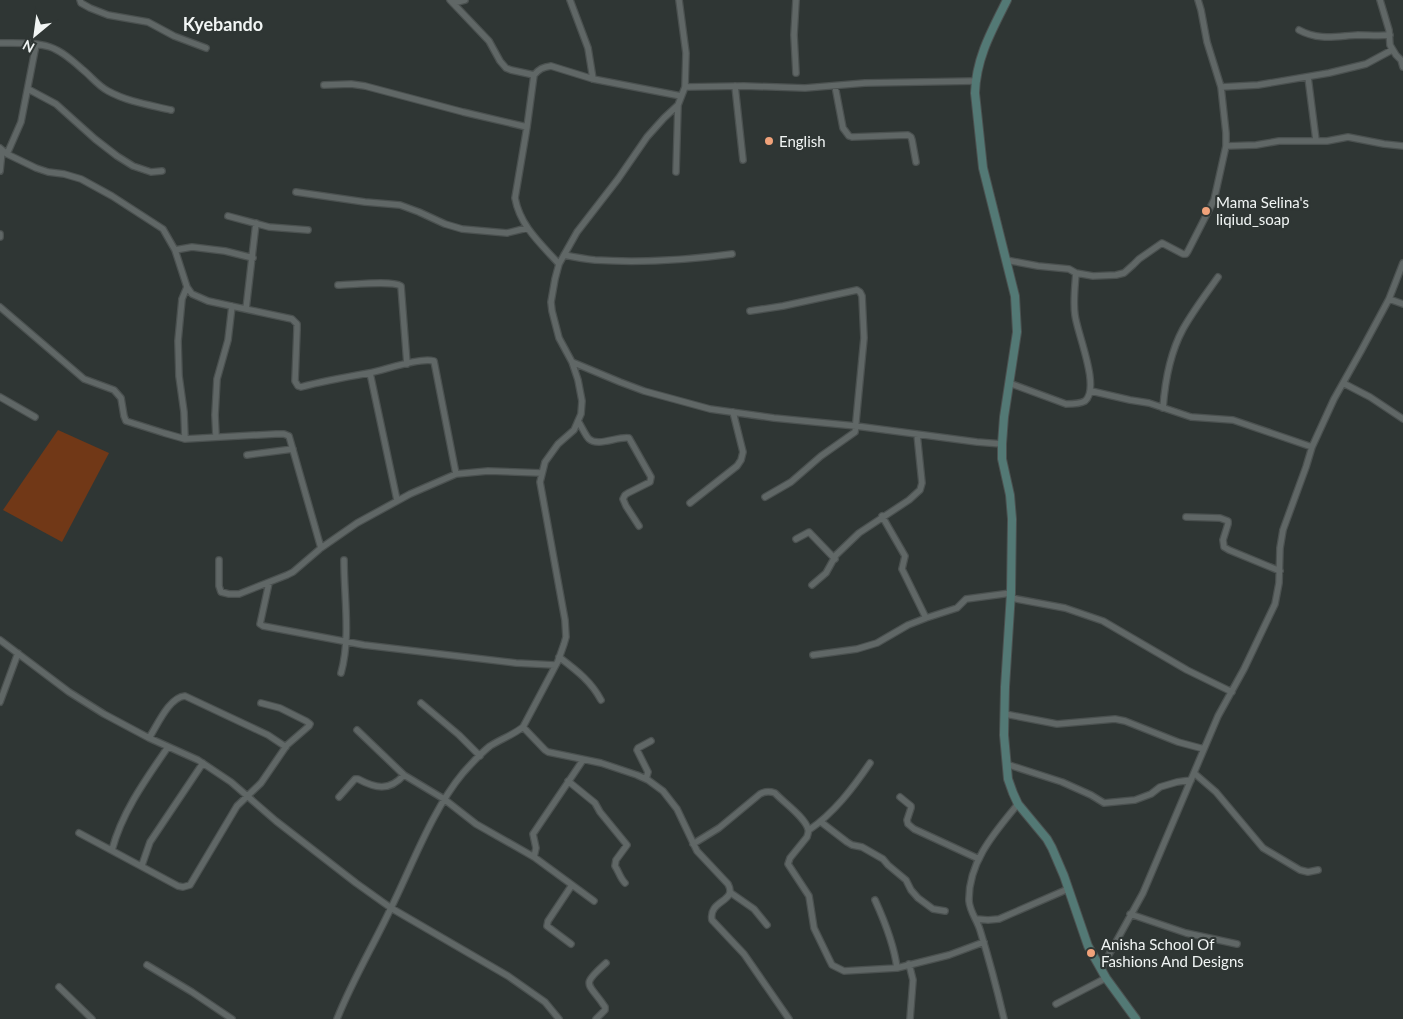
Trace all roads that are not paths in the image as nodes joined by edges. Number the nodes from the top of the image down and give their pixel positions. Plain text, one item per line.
1 (80, 0) edge
2 (465, 0) edge
3 (570, 0) edge
4 (679, 0) edge
5 (796, 0) edge
6 (1008, 0) edge
7 (1198, 0) edge
8 (1380, 0) edge
9 (452, 2) edge
10 (1300, 30) dead end
11 (1390, 35) junction
12 (0, 43) edge
13 (36, 45) junction
14 (206, 48) dead end
15 (1392, 50) junction
16 (1402, 59) edge
17 (1403, 66) edge
18 (796, 73) dead end
19 (534, 75) junction
20 (1308, 78) junction
21 (593, 79) junction
22 (976, 81) junction
23 (324, 85) dead end
24 (735, 86) junction
25 (835, 86) junction
26 (685, 87) junction
27 (1220, 87) junction
28 (28, 89) junction
29 (682, 96) junction
30 (678, 105) junction
31 (171, 110) dead end
32 (528, 128) junction
33 (1316, 140) junction
34 (1226, 146) junction
35 (1403, 146) edge
36 (3, 151) edge
37 (743, 160) dead end
38 (916, 162) dead end
39 (0, 171) edge
40 (162, 172) dead end
41 (676, 172) dead end
42 (296, 192) dead end
43 (228, 216) dead end
44 (256, 223) junction
45 (527, 228) junction
46 (308, 230) dead end
47 (175, 250) junction
48 (732, 254) dead end
49 (564, 255) junction
50 (253, 258) junction
51 (1006, 260) junction
52 (1403, 263) edge
53 (559, 264) junction
54 (1076, 273) junction
55 (1218, 277) dead end
56 (338, 285) dead end
57 (187, 287) junction
58 (1388, 299) junction
59 (1403, 304) edge
60 (232, 306) junction
61 (0, 307) edge
62 (246, 309) junction
63 (750, 311) dead end
64 (572, 362) junction
65 (407, 364) junction
66 (370, 373) junction
67 (1009, 383) junction
68 (1343, 383) junction
69 (1091, 391) junction
70 (0, 398) edge
71 (1164, 408) junction
72 (733, 412) junction
73 (35, 417) dead end
74 (1403, 419) edge
75 (578, 421) junction
76 (856, 426) junction
77 (917, 434) junction
78 (216, 436) junction
79 (185, 439) junction
80 (1002, 444) junction
81 (1312, 447) junction
82 (293, 449) junction
83 (247, 455) dead end
84 (542, 472) junction
85 (456, 474) junction
86 (765, 497) dead end
87 (397, 500) junction
88 (690, 503) dead end
89 (882, 516) junction
90 (1186, 517) dead end
91 (639, 526) dead end
92 (796, 539) dead end
93 (321, 548) junction
94 (834, 558) junction
95 (219, 560) dead end
96 (344, 560) dead end
97 (1280, 571) junction
98 (269, 583) junction
99 (812, 585) dead end
100 (1011, 596) junction
101 (926, 618) junction
102 (0, 640) edge
103 (347, 642) junction
104 (18, 653) junction
105 (813, 655) dead end
106 (559, 657) junction
107 (555, 666) junction
108 (341, 673) dead end
109 (1232, 692) junction
110 (601, 700) dead end
111 (0, 702) edge
112 (261, 702) dead end
113 (421, 704) dead end
114 (1005, 714) junction
115 (523, 727) junction
116 (356, 730) dead end
117 (149, 738) junction
118 (651, 741) dead end
119 (168, 747) junction
120 (286, 747) junction
121 (1204, 749) junction
122 (480, 756) junction
123 (583, 760) junction
124 (203, 763) junction
125 (870, 763) dead end
126 (1006, 764) junction
127 (1194, 773) junction
128 (404, 775) junction
129 (646, 779) junction
130 (1192, 780) junction
131 (568, 781) junction
132 (248, 796) junction
133 (339, 797) dead end
134 (900, 797) dead end
135 (444, 799) junction
136 (1018, 804) junction
137 (821, 822) junction
138 (808, 830) junction
139 (79, 833) dead end
140 (693, 844) junction
141 (112, 850) junction
142 (534, 857) junction
143 (979, 858) junction
144 (142, 866) junction
145 (1318, 870) dead end
146 (625, 883) dead end
147 (572, 885) junction
148 (1068, 889) junction
149 (731, 893) junction
150 (875, 900) dead end
151 (594, 901) dead end
152 (391, 908) junction
153 (945, 911) dead end
154 (1130, 914) junction
155 (976, 919) junction
156 (767, 925) dead end
157 (984, 942) junction
158 (571, 944) dead end
159 (1237, 944) dead end
160 (606, 963) dead end
161 (909, 964) junction
162 (147, 965) dead end
163 (897, 968) junction
164 (1101, 969) junction
165 (1106, 978) junction
166 (59, 986) dead end
167 (1056, 1004) dead end
168 (92, 1019) edge
169 (232, 1019) edge
170 (337, 1019) edge
171 (559, 1019) edge
172 (596, 1019) edge
173 (789, 1019) edge
174 (910, 1019) edge
175 (1004, 1019) edge
176 (1136, 1019) edge

1 - 14 street
2 - 9 street
3 - 21 street
4 - 26 street
5 - 18 street
6 - 22 street
7 - 27 street
8 - 11 street
9 - 19 street
10 - 11 street
11 - 15 street
12 - 13 street
13 - 28 street
13 - 31 street
15 - 16 street
15 - 20 street
16 - 17 street
19 - 21 street
19 - 32 street
20 - 27 street
20 - 33 street
21 - 29 street
22 - 25 street
22 - 51 street
23 - 32 street
24 - 25 street
24 - 26 street
24 - 37 street
25 - 38 street
26 - 29 street
27 - 34 street
28 - 36 street
28 - 40 street
29 - 30 street
30 - 41 street
30 - 49 street
32 - 45 street
33 - 34 street
33 - 35 street
34 - 54 street
36 - 39 street
36 - 47 street
42 - 45 street
43 - 44 street
44 - 46 street
44 - 50 street
45 - 53 street
47 - 50 street
47 - 57 street
48 - 49 street
49 - 53 street
50 - 62 street
51 - 54 street
51 - 67 street
52 - 58 street
53 - 64 street
54 - 69 street
55 - 71 street
56 - 65 street
57 - 60 street
57 - 79 street
58 - 59 street
58 - 68 street
60 - 62 street
60 - 78 street
61 - 79 street
62 - 66 street
63 - 76 street
64 - 72 street
64 - 75 street
65 - 66 street
65 - 85 street
66 - 87 street
67 - 69 street
67 - 80 street
68 - 74 street
68 - 81 street
69 - 71 street
70 - 73 street
71 - 81 street
72 - 76 street
72 - 88 street
75 - 84 street
75 - 91 street
76 - 77 street
76 - 86 street
77 - 80 street
77 - 89 street
78 - 79 street
78 - 82 street
80 - 100 street
81 - 97 street
82 - 83 street
82 - 93 street
84 - 85 street
84 - 106 street
85 - 87 street
87 - 93 street
89 - 94 street
89 - 101 street
90 - 97 street
92 - 94 street
93 - 98 street
94 - 99 street
95 - 98 street
96 - 103 street
97 - 109 street
98 - 103 street
100 - 101 street
100 - 109 street
100 - 114 street
101 - 105 street
102 - 104 street
103 - 107 street
103 - 108 street
104 - 111 street
104 - 117 street
106 - 107 street
106 - 110 street
107 - 115 street
109 - 121 street
112 - 120 street
113 - 122 street
114 - 121 street
114 - 126 street
115 - 122 street
115 - 123 street
116 - 128 street
117 - 119 street
117 - 120 street
118 - 129 street
119 - 124 street
119 - 141 street
120 - 132 street
121 - 127 street
122 - 135 street
123 - 129 street
123 - 131 street
124 - 132 street
124 - 144 street
125 - 137 street
126 - 130 street
126 - 136 street
127 - 130 street
127 - 145 street
128 - 133 street
128 - 135 street
129 - 140 street
130 - 154 street
131 - 142 street
131 - 146 street
132 - 144 street
132 - 152 street
134 - 143 street
135 - 142 street
135 - 152 street
136 - 143 street
136 - 148 street
137 - 138 street
137 - 153 street
138 - 140 street
138 - 163 street
139 - 141 street
140 - 149 street
141 - 144 street
142 - 147 street
143 - 155 street
147 - 151 street
147 - 158 street
148 - 155 street
148 - 164 street
149 - 156 street
149 - 173 street
150 - 163 street
152 - 170 street
152 - 171 street
154 - 159 street
154 - 164 street
155 - 157 street
157 - 161 street
157 - 175 street
160 - 172 street
161 - 163 street
161 - 174 street
162 - 169 street
164 - 165 street
165 - 167 street
165 - 176 street
166 - 168 street

